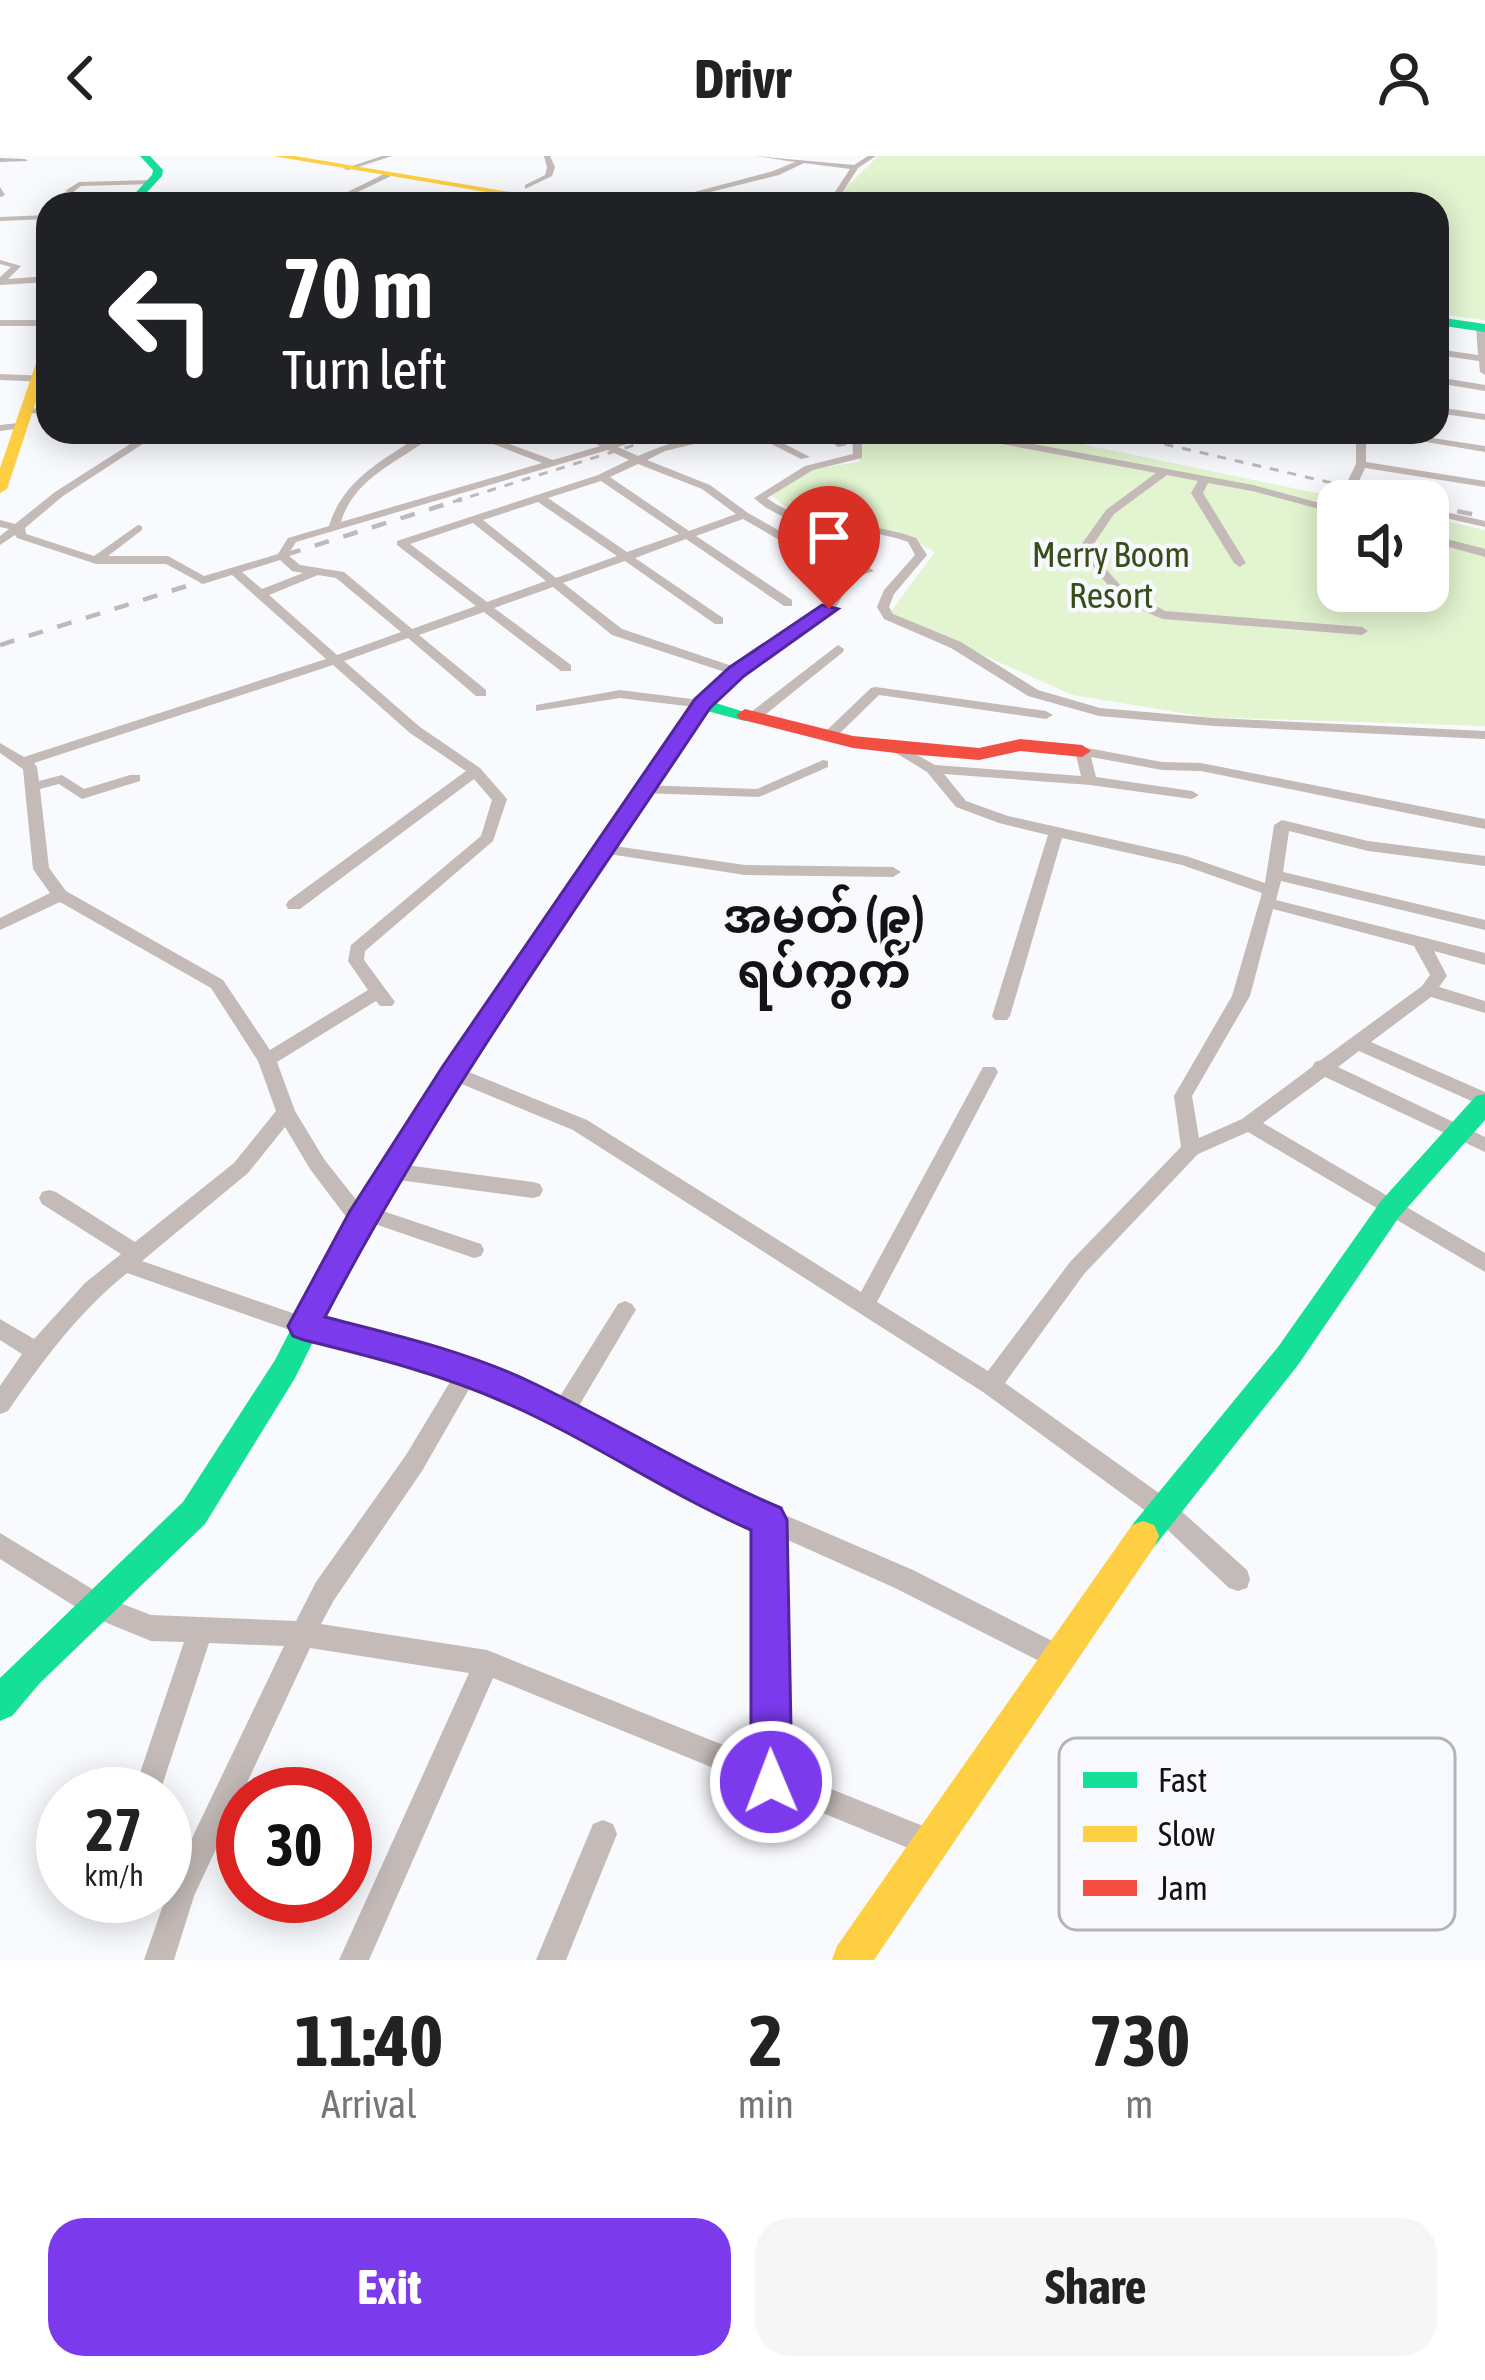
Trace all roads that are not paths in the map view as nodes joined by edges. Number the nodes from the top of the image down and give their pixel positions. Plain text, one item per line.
1 (145, 156) edge
2 (278, 156) edge
3 (547, 156) edge
4 (758, 156) edge
5 (872, 156) edge
6 (800, 159) edge
7 (0, 160) edge
8 (26, 161) dead end
9 (388, 166) edge
10 (855, 167) junction
11 (152, 182) junction
12 (69, 191) dead end
13 (142, 192) edge
14 (346, 192) edge
15 (507, 192) edge
16 (525, 192) edge
17 (701, 192) edge
18 (839, 192) edge
19 (36, 218) edge
20 (0, 219) edge
21 (0, 262) edge
22 (36, 280) edge
23 (0, 281) edge
24 (0, 323) edge
25 (36, 323) edge
26 (1449, 324) edge
27 (1482, 328) edge
28 (1449, 354) edge
29 (1484, 358) edge
30 (1485, 372) edge
31 (0, 377) edge
32 (36, 379) edge
33 (1449, 382) edge
34 (1485, 388) edge
35 (1449, 412) edge
36 (1485, 417) edge
37 (23, 418) edge
38 (137, 444) edge
39 (413, 444) edge
40 (500, 444) edge
41 (605, 444) edge
42 (615, 444) edge
43 (681, 444) edge
44 (778, 444) edge
45 (858, 444) edge
46 (1017, 444) edge
47 (1361, 444) edge
48 (1449, 444) edge
49 (609, 446) junction
50 (1485, 449) edge
51 (805, 457) dead end
52 (635, 460) junction
53 (552, 463) junction
54 (1361, 464) junction
55 (1165, 472) junction
56 (602, 477) junction
57 (1204, 479) junction
58 (1354, 480) edge
59 (1485, 484) edge
60 (0, 490) edge
61 (539, 497) junction
62 (1317, 507) edge
63 (744, 515) junction
64 (1449, 516) edge
65 (474, 518) junction
66 (0, 523) edge
67 (1485, 524) edge
68 (138, 528) dead end
69 (334, 528) junction
70 (20, 529) junction
71 (690, 537) junction
72 (0, 542) edge
73 (1449, 543) edge
74 (1485, 553) edge
75 (281, 556) junction
76 (621, 558) junction
77 (96, 560) junction
78 (1240, 563) dead end
79 (322, 569) junction
80 (234, 571) junction
81 (868, 571) dead end
82 (849, 575) junction
83 (557, 580) junction
84 (260, 594) junction
85 (788, 603) dead end
86 (485, 606) junction
87 (719, 621) dead end
88 (1362, 631) dead end
89 (407, 632) junction
90 (838, 649) dead end
91 (335, 661) junction
92 (566, 668) dead end
93 (737, 672) junction
94 (482, 693) dead end
95 (704, 702) junction
96 (541, 708) dead end
97 (755, 715) junction
98 (1046, 715) dead end
99 (830, 735) junction
100 (1485, 735) edge
101 (0, 747) edge
102 (896, 748) junction
103 (1082, 752) junction
104 (26, 761) junction
105 (823, 764) dead end
106 (932, 769) junction
107 (475, 771) junction
108 (135, 778) dead end
109 (1090, 781) junction
110 (32, 787) junction
111 (641, 789) junction
112 (1192, 795) dead end
113 (1485, 824) edge
114 (1056, 834) junction
115 (601, 849) junction
116 (1485, 861) edge
117 (893, 872) dead end
118 (1271, 889) junction
119 (60, 895) junction
120 (294, 905) dead end
121 (0, 925) edge
122 (1485, 925) edge
123 (1420, 942) junction
124 (1485, 959) edge
125 (1428, 990) junction
126 (1485, 1007) edge
127 (1001, 1016) dead end
128 (1356, 1042) junction
129 (267, 1060) junction
130 (1321, 1067) junction
131 (989, 1072) dead end
132 (453, 1073) junction
133 (1485, 1102) edge
134 (286, 1112) junction
135 (1249, 1124) junction
136 (1456, 1132) junction
137 (1485, 1145) edge
138 (1191, 1148) junction
139 (391, 1171) junction
140 (533, 1190) dead end
141 (49, 1198) dead end
142 (1390, 1209) junction
143 (363, 1216) junction
144 (474, 1250) dead end
145 (130, 1258) junction
146 (1485, 1263) edge
147 (866, 1305) junction
148 (626, 1310) dead end
149 (304, 1326) junction
150 (0, 1328) edge
151 (36, 1352) junction
152 (467, 1373) junction
153 (991, 1385) junction
154 (0, 1404) edge
155 (561, 1415) junction
156 (1162, 1509) junction
157 (769, 1520) junction
158 (0, 1545) edge
159 (1238, 1580) dead end
160 (99, 1606) junction
161 (202, 1630) junction
162 (303, 1634) junction
163 (1059, 1658) junction
164 (487, 1663) junction
165 (0, 1704) edge
166 (155, 1767) edge
167 (771, 1782) junction
168 (603, 1834) dead end
169 (918, 1838) dead end
170 (159, 1960) edge
171 (355, 1960) edge
172 (551, 1960) edge
173 (851, 1960) edge

1 - 11 street
2 - 9 street
3 - 16 street
4 - 6 street
5 - 10 street
6 - 10 street
6 - 17 street
7 - 8 street
9 - 14 street
9 - 15 street
10 - 18 street
11 - 12 street
11 - 13 street
19 - 20 street
21 - 23 street
22 - 23 street
24 - 25 street
26 - 27 street
27 - 29 street
28 - 29 street
29 - 30 street
31 - 32 street
33 - 34 street
35 - 36 street
37 - 60 street
38 - 70 street
39 - 69 street
40 - 53 street
41 - 49 street
42 - 49 street
43 - 52 street
44 - 51 street
45 - 100 street
46 - 55 street
47 - 54 street
48 - 50 street
49 - 52 street
49 - 53 street
52 - 56 street
52 - 63 street
53 - 69 street
54 - 58 street
54 - 59 street
55 - 57 street
55 - 88 street
56 - 61 street
56 - 71 street
57 - 62 street
57 - 78 street
61 - 65 street
61 - 76 street
63 - 71 street
63 - 82 street
64 - 67 street
65 - 83 street
65 - 86 street
66 - 70 street
68 - 77 street
69 - 75 street
70 - 72 street
70 - 77 street
71 - 76 street
71 - 85 street
73 - 74 street
75 - 79 street
75 - 80 street
76 - 83 street
76 - 87 street
77 - 80 street
79 - 84 street
79 - 89 street
80 - 84 street
81 - 82 street
82 - 93 street
83 - 86 street
83 - 93 street
84 - 91 street
86 - 89 street
86 - 92 street
89 - 91 street
89 - 94 street
90 - 97 street
91 - 104 street
91 - 107 street
93 - 95 street
95 - 96 street
95 - 97 street
95 - 111 street
97 - 99 street
98 - 99 street
99 - 102 street
101 - 104 street
102 - 103 street
102 - 106 street
103 - 109 street
103 - 113 street
104 - 110 street
105 - 111 street
106 - 109 street
106 - 114 street
107 - 120 street
107 - 129 street
108 - 110 street
109 - 112 street
110 - 119 street
111 - 115 street
114 - 118 street
114 - 127 street
115 - 117 street
115 - 132 street
116 - 118 street
118 - 122 street
118 - 123 street
118 - 138 street
119 - 121 street
119 - 129 street
123 - 124 street
123 - 125 street
125 - 126 street
125 - 128 street
128 - 130 street
128 - 133 street
129 - 134 street
130 - 135 street
130 - 136 street
131 - 147 street
132 - 139 street
132 - 147 street
133 - 136 street
134 - 143 street
134 - 145 street
135 - 138 street
135 - 142 street
136 - 137 street
136 - 142 street
138 - 153 street
139 - 140 street
139 - 143 street
141 - 145 street
142 - 146 street
142 - 156 street
143 - 144 street
143 - 149 street
145 - 149 street
145 - 151 street
147 - 153 street
148 - 155 street
149 - 152 street
149 - 160 street
150 - 151 street
151 - 154 street
152 - 155 street
152 - 162 street
153 - 156 street
155 - 157 street
156 - 159 street
156 - 163 street
157 - 163 street
157 - 167 street
158 - 160 street
160 - 161 street
160 - 165 street
161 - 162 street
161 - 166 street
162 - 164 street
162 - 170 street
163 - 173 street
164 - 167 street
164 - 171 street
167 - 169 street
168 - 172 street

